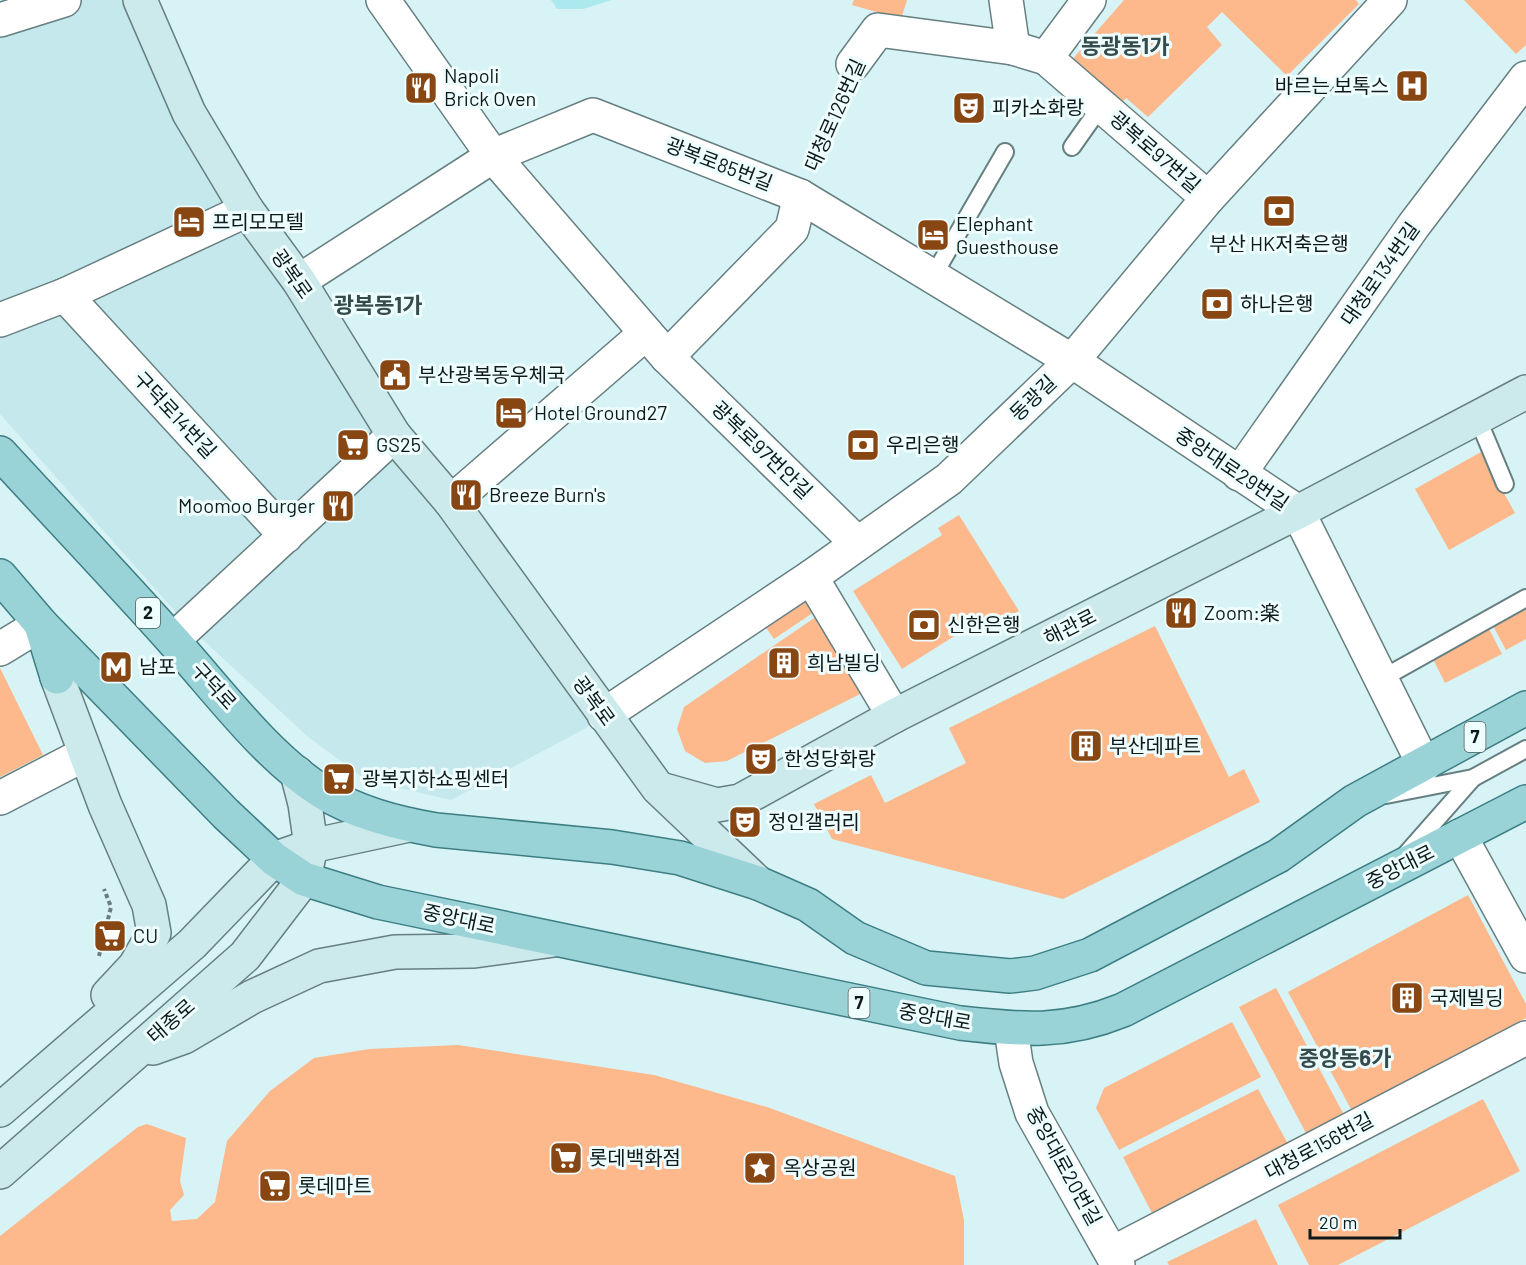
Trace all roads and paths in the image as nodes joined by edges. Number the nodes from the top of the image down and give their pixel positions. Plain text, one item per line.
1 (64, 0) edge
2 (140, 0) edge
3 (383, 0) edge
4 (1006, 0) edge
5 (1089, 0) edge
6 (1390, 0) edge
7 (0, 20) edge
8 (1013, 48) junction
9 (1046, 58) junction
10 (853, 64) joint
11 (1526, 78) edge
12 (1101, 106) junction
13 (1072, 147) dead end
14 (1005, 152) dead end
15 (493, 156) junction
16 (800, 196) junction
17 (1208, 198) junction
18 (247, 210) junction
19 (932, 278) junction
20 (299, 281) junction
21 (65, 295) junction
22 (0, 320) edge
23 (646, 333) junction
24 (667, 357) junction
25 (1071, 361) junction
26 (1526, 392) edge
27 (1477, 417) junction
28 (394, 435) junction
29 (0, 453) edge
30 (1239, 474) junction
31 (1506, 484) dead end
32 (451, 501) junction
33 (1298, 513) junction
34 (286, 536) junction
35 (857, 543) junction
36 (0, 576) edge
37 (811, 577) junction
38 (1526, 598) edge
39 (41, 624) junction
40 (173, 640) junction
41 (0, 649) edge
42 (1383, 678) junction
43 (1526, 708) edge
44 (604, 715) junction
45 (894, 716) junction
46 (1526, 749) edge
47 (85, 754) junction
48 (1424, 765) junction
49 (297, 773) junction
50 (1473, 778) junction
51 (657, 788) junction
52 (0, 798) edge
53 (1355, 801) junction
54 (1526, 802) edge
55 (409, 825) junction
56 (1460, 836) junction
57 (311, 846) junction
58 (274, 859) junction
59 (1389, 873) junction
60 (304, 879) junction
61 (758, 883) junction
62 (557, 940) junction
63 (1526, 956) edge
64 (1011, 1029) junction
65 (1526, 1038) edge
66 (78, 1044) junction
67 (132, 1055) junction
68 (0, 1110) edge
69 (0, 1172) edge
70 (1115, 1259) edge

1 - 7 street
2 - 18 main road, 광복로
3 - 15 street
4 - 8 street
5 - 9 street
6 - 17 street, 동광길
8 - 9 street, 대청로126번길
8 - 10 street, 대청로126번길
9 - 12 street, 광복로97번길
10 - 16 path, 대청로126번길
11 - 30 street, 대청로134번길
12 - 13 lane, 광복로97번길
12 - 17 street, 광복로97번길
14 - 19 lane
15 - 16 street, 광복로85번길
15 - 20 street, 광복로85번길
15 - 23 street, 광복로97번안길
16 - 19 street, 광복로85번길
16 - 24 street
17 - 25 street, 동광길
18 - 20 main road, 광복로
18 - 21 street
19 - 25 street, 광복로85번길
20 - 28 main road, 광복로
21 - 22 street
21 - 34 street, 구덕로14번길
23 - 24 street, 광복로97번안길
23 - 32 street
24 - 35 street, 광복로97번안길
25 - 30 street, 중앙대로29번길
25 - 35 street, 동광길
26 - 27 main road, 해관로
27 - 31 lane
27 - 33 main road, 해관로
28 - 32 main road, 광복로
28 - 34 street
29 - 40 main road, 구덕로 / 2
30 - 33 street, 중앙대로29번길
32 - 44 main road, 광복로
33 - 42 street, 중앙대로29번길
33 - 45 main road, 해관로
34 - 40 street
35 - 37 street, 동광길
36 - 39 main road
37 - 44 street, 동광길
37 - 45 street
38 - 42 lane
39 - 41 street
39 - 47 main road
39 - 58 main road
40 - 49 main road, 구덕로 / 2
42 - 48 street, 중앙대로29번길
43 - 48 main road, 7
44 - 51 main road, 광복로
45 - 51 main road, 해관로
46 - 50 lane
47 - 52 street
47 - 66 main road
48 - 53 main road, 7
49 - 55 main road, 구덕로 / 2
49 - 57 main road, 태종로
50 - 53 lane
50 - 59 lane
51 - 61 main road, 광복로
53 - 61 main road, 7
54 - 56 main road, 중앙대로 / 7
55 - 57 main road
55 - 61 main road, 7
56 - 59 main road, 중앙대로 / 7
56 - 63 street
57 - 58 main road
57 - 60 main road, 태종로
58 - 60 main road, 중앙대로 / 7
58 - 66 main road
59 - 64 main road, 중앙대로 / 7
60 - 62 main road, 중앙대로 / 7
60 - 67 main road, 태종로
62 - 64 main road, 중앙대로 / 7
62 - 67 main road
64 - 70 street, 중앙대로20번길
65 - 70 street, 대청로156번길
66 - 68 main road
67 - 69 main road, 태종로

